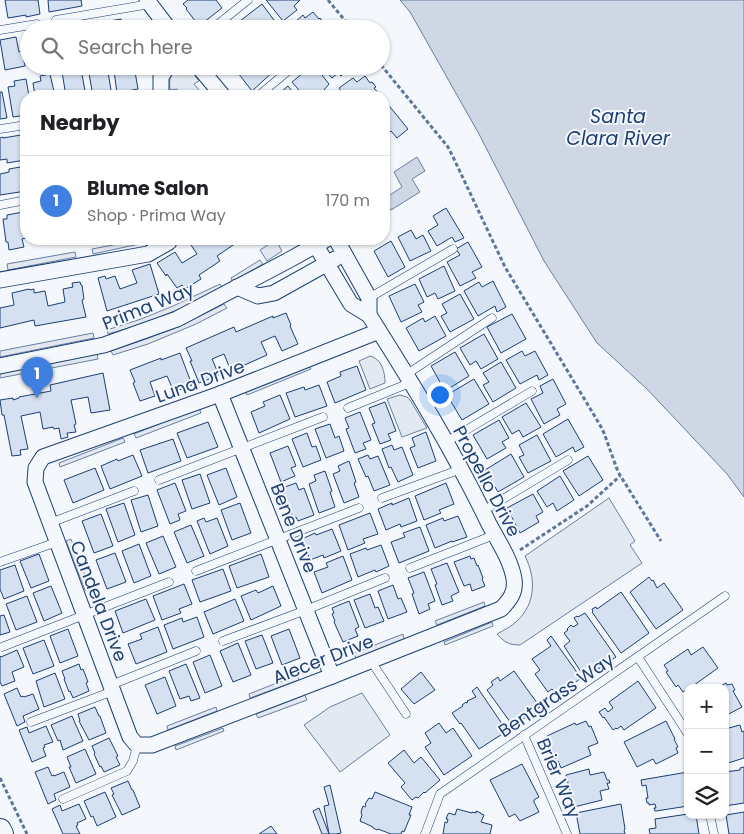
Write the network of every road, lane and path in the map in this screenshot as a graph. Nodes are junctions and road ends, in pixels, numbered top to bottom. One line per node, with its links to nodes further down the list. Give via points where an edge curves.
1 (248, 0): 6 (lane)
2 (328, 0): 7 (path)
3 (149, 2): 4 (lane); 5 (street)
4 (56, 20)
5 (162, 20)
6 (223, 20)
7 (345, 20)
8 (20, 27): 9 (lane)
9 (0, 30)
10 (162, 75): 14 (street)
11 (206, 75): 15 (street)
12 (283, 75): 16 (lane)
13 (389, 75): 45 (path, via 448,148 505,267 600,425)
14 (161, 90)
15 (218, 90)
16 (265, 90)
17 (20, 126): 18 (lane)
18 (0, 129)
19 (20, 201): 20 (lane)
20 (0, 205)
21 (164, 245): 28 (street, via 148,254)
22 (311, 245): 29 (street, Prima Way)
23 (319, 245): 27 (street, Propello Drive)
24 (339, 245): 26 (street)
25 (453, 249): 30 (lane)
26 (344, 253): 27 (street); 30 (street)
27 (326, 264): 29 (street, via 274,293 258,296); 31 (street, Propello Drive, via 351,304)
28 (0, 280)
29 (237, 287): 34 (street, Prima Way, via 177,319 104,345)
30 (369, 298): 31 (street)
31 (369, 315): 33 (street, Propello Drive)
32 (492, 318): 35 (lane)
33 (379, 330): 35 (street, Propello Drive); 37 (street, Luna Drive)
34 (0, 366)
35 (409, 378): 38 (lane); 40 (street, Propello Drive)
36 (532, 391): 40 (lane)
37 (220, 394): 41 (street, Bene Drive); 43 (street, Luna Drive, via 43,457)
38 (348, 408)
39 (323, 417): 41 (lane)
40 (446, 442): 44 (street, Propello Drive)
41 (241, 448): 46 (lane); 53 (street, Bene Drive)
42 (568, 460): 50 (lane)
43 (36, 468): 51 (street, Candela Drive, via 34,482)
44 (461, 469): 48 (lane); 50 (street, Propello Drive)
45 (620, 476): 54 (path); 56 (path, via 586,506)
46 (160, 480)
47 (134, 491): 51 (lane)
48 (382, 498)
49 (359, 508): 53 (lane)
50 (483, 511): 52 (street, Propello Drive)
51 (50, 523): 55 (street, Candela Drive)
52 (494, 535): 56 (street, Propello Drive); 58 (lane)
53 (278, 539): 59 (lane); 64 (street, Bene Drive)
54 (662, 541)
55 (57, 542): 57 (lane); 65 (street, Candela Drive)
56 (507, 558): 62 (street, Propello Drive, via 514,579)
57 (0, 562)
58 (410, 568)
59 (196, 571)
60 (385, 578): 64 (lane)
61 (169, 582): 65 (lane)
62 (514, 592): 70 (street, Alecer Drive, via 501,609)
63 (725, 596): 69 (lane, Bentgrass Way)
64 (306, 610): 66 (lane); 71 (street, Bene Drive)
65 (84, 614): 67 (lane); 72 (street, Candela Drive)
66 (223, 641)
67 (2, 647)
68 (196, 651): 72 (lane)
69 (638, 657): 75 (lane); 76 (lane, Bentgrass Way)
70 (371, 661): 71 (street, Alecer Drive); 73 (lane)
71 (332, 676): 77 (street, Alecer Drive, via 152,745)
72 (112, 688): 74 (lane); 77 (street, Candela Drive, via 130,737)
73 (406, 714)
74 (31, 722)
75 (685, 729)
76 (524, 734): 84 (lane, Bentgrass Way, via 440,794); 85 (lane, Brier Way)
77 (137, 745): 79 (lane, via 127,771)
78 (0, 778): 83 (path)
79 (63, 799)
80 (711, 819): 86 (lane)
81 (0, 830): 82 (main road)
82 (2, 834)
83 (27, 834)
84 (425, 834)
85 (567, 834)
86 (714, 834)

